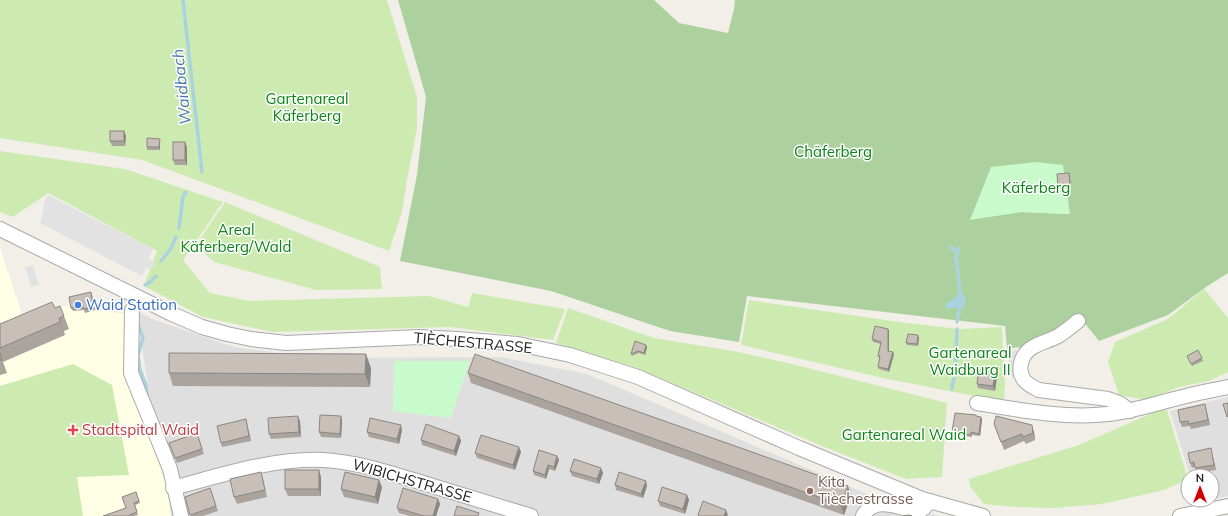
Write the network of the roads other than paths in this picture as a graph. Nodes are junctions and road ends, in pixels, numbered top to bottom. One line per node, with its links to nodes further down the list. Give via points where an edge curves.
1 (0, 229): 8 (street, TIÈCHESTRASSE, via 172,314 227,334 286,343 419,337 457,339 518,344 570,355 638,377 792,445)
2 (132, 310): 7 (street, via 131,373 170,469)
3 (1078, 321): 6 (street, via 1059,336 1030,349 1022,359 1022,376 1027,383 1039,390 1108,399)
4 (1228, 387): 6 (street)
5 (977, 403): 6 (street, via 1028,412 1084,416)
6 (1130, 411)
7 (174, 488): 10 (street); 11 (street, WIBICHSTRASSE, via 255,466 322,460 354,463 386,471)
8 (930, 501): 12 (street, via 918,511 876,504); 13 (street, TIÈCHESTRASSE)
9 (1228, 506): 14 (street)
10 (180, 516)
11 (531, 516)
12 (863, 516)
13 (983, 516)
14 (1180, 516)

